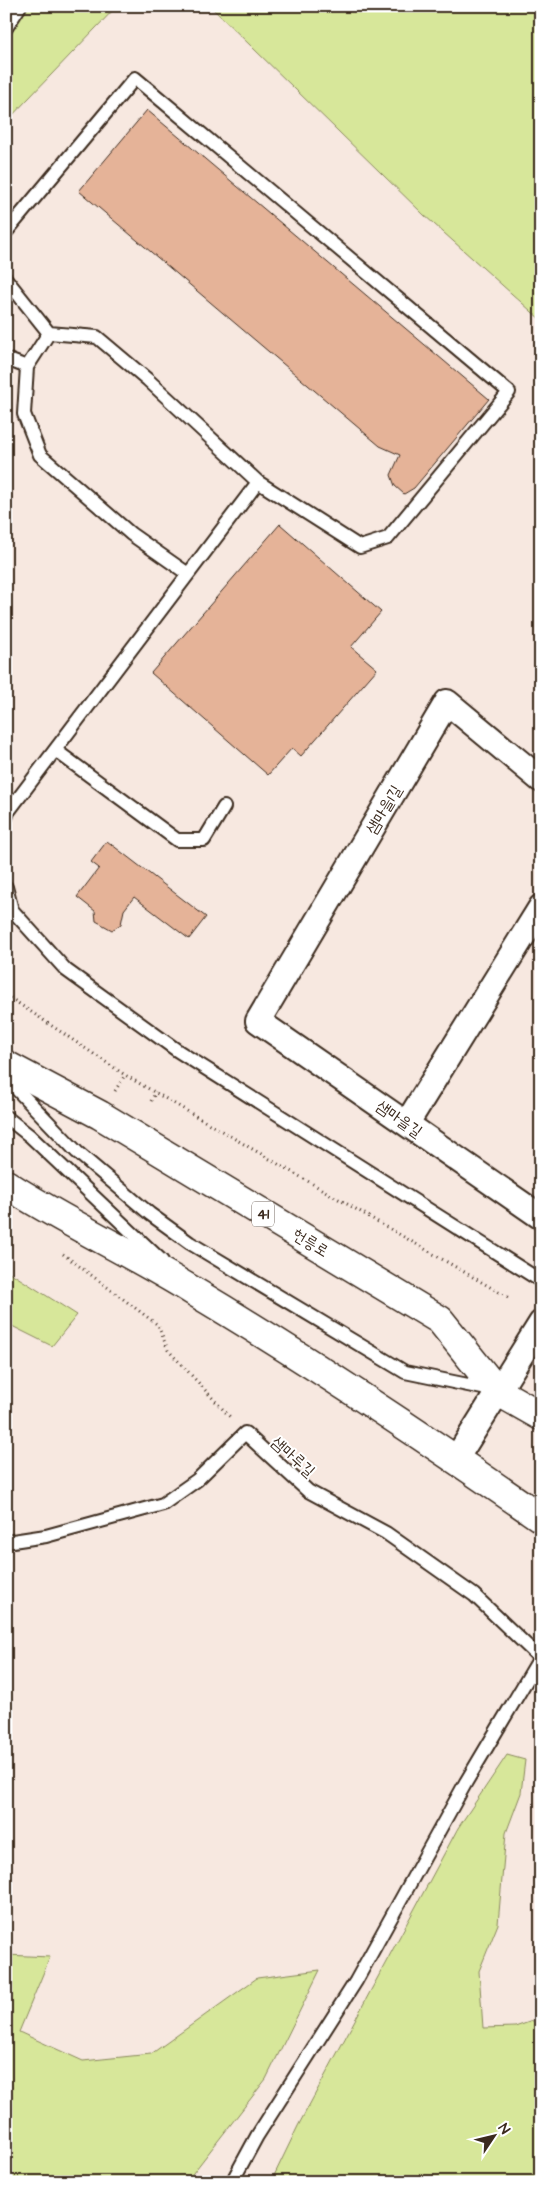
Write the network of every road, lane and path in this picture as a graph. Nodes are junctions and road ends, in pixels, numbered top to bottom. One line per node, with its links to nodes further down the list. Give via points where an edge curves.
1 (20, 6): 2 (lane)
2 (6, 28)
3 (6, 232): 8 (lane, via 135,78 509,392 388,538 360,547)
4 (6, 279): 5 (lane)
5 (49, 333): 7 (lane); 8 (lane, via 97,338 148,380)
6 (6, 359): 7 (lane)
7 (27, 367): 9 (lane, via 24,414 40,455 131,534)
8 (258, 482): 9 (lane)
9 (188, 574): 10 (lane)
10 (55, 750): 12 (lane, via 177,840 204,840); 13 (lane)
11 (541, 780): 17 (street, 샘마을1길, via 447,702)
12 (224, 807)
13 (6, 818)
14 (6, 887): 27 (lane, via 12,910 66,970 178,1051)
15 (541, 907): 23 (street)
16 (6, 995): 20 (path, via 125,1075)
17 (258, 1021): 23 (street, 샘마을길)
18 (6, 1065): 31 (main road, 헌릉로 / 41, via 100,1115 440,1320)
19 (6, 1078): 31 (lane, via 77,1152 150,1214 190,1243 405,1372)
20 (156, 1092): 21 (path); 29 (path)
21 (151, 1102)
22 (6, 1116): 28 (lane)
23 (407, 1124): 25 (street, 샘마을길)
24 (6, 1184): 28 (main road, via 43,1208)
25 (541, 1216)
26 (62, 1254): 33 (path, via 158,1325 168,1350)
27 (541, 1281)
28 (192, 1290): 34 (main road)
29 (509, 1298)
30 (541, 1323): 31 (street)
31 (497, 1391): 32 (main road, 헌릉로 / 41); 34 (street)
32 (541, 1416)
33 (245, 1433): 36 (lane, via 197,1480 163,1504 46,1536); 37 (lane, 샘마루길, via 308,1491 386,1533 474,1595)
34 (456, 1459): 35 (main road)
35 (541, 1518)
36 (6, 1542)
37 (541, 1658): 38 (lane, via 466,1782 356,1981 257,2136)
38 (232, 2182)

